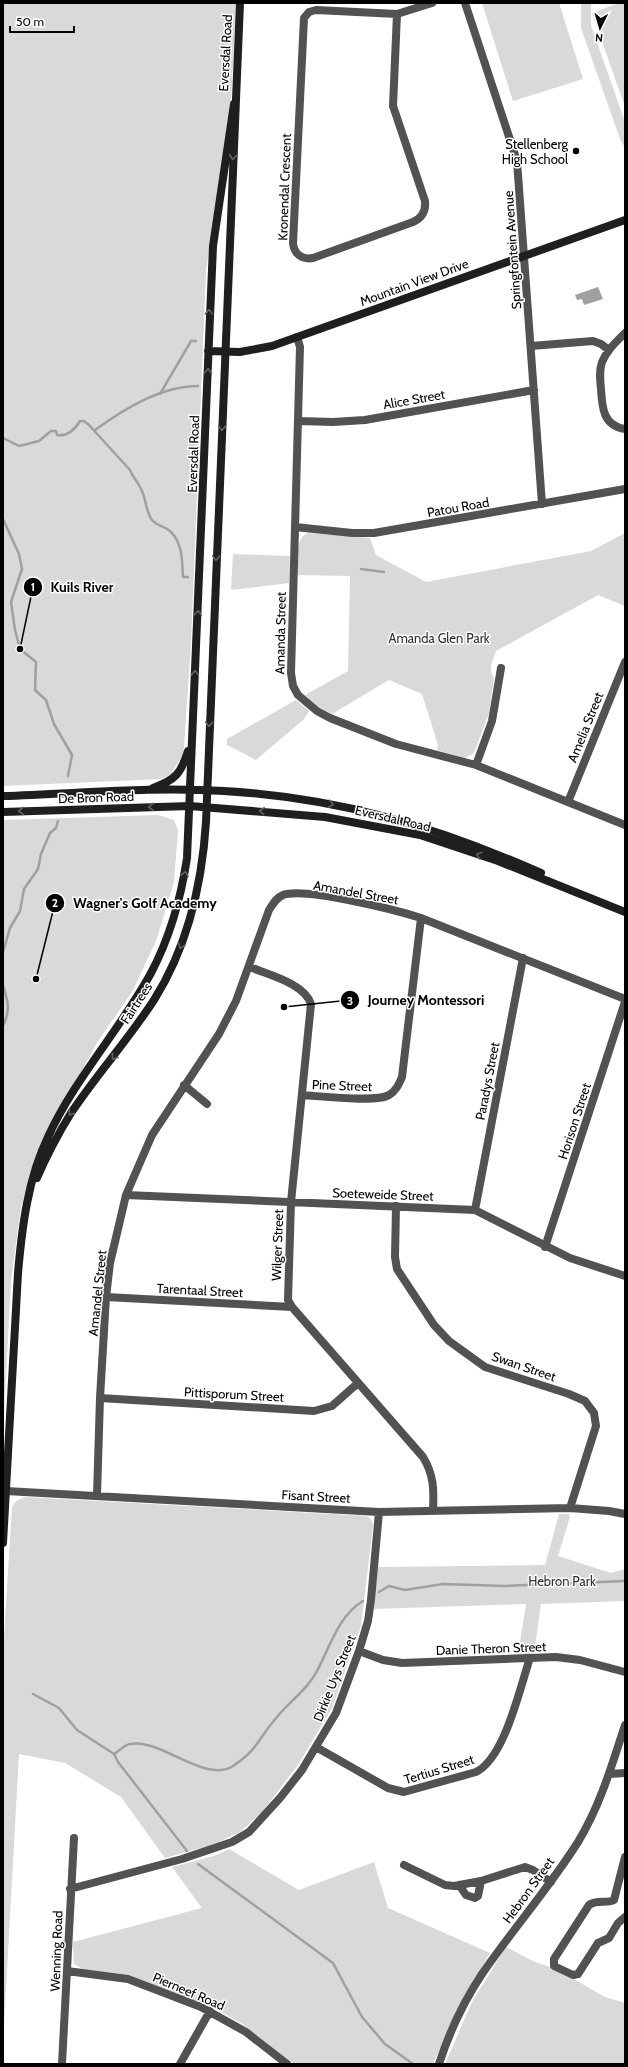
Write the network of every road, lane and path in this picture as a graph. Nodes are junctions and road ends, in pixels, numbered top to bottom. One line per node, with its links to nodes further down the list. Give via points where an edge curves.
1 (240, 3): 5 (main road, Eversdal Road)
2 (432, 3): 4 (street, Kronendal Crescent)
3 (465, 3): 7 (street, Springfontein Avenue, via 516,154)
4 (397, 14): 4 (street, Kronendal Crescent, via 393,106 425,201 424,211 420,218 413,222 312,258 302,257 296,253 293,243 304,18 309,12 316,10)
5 (234, 104): 12 (main road, Eversdal Road, one-way to 5, via 215,222); 13 (main road, Eversdal Road, one-way to 13, via 236,122)
6 (625, 220): 7 (main road, Mountain View Drive)
7 (525, 256): 9 (main road, Mountain View Drive); 10 (street, Springfontein Avenue)
8 (625, 333): 11 (street)
9 (297, 336): 13 (main road, Mountain View Drive, via 272,346); 15 (street, Amanda Street, via 300,347)
10 (530, 346): 11 (street, via 593,341); 14 (street, Springfontein Avenue)
11 (609, 350): 16 (street, via 602,362 600,374 602,410 609,422)
12 (208, 351): 13 (main road, Mountain View Drive); 22 (main road, Eversdal Road, one-way to 12)
13 (225, 352): 25 (main road, Eversdal Road, one-way to 25)
14 (534, 390): 15 (street, Alice Street, via 365,420); 18 (street, Springfontein Avenue)
15 (298, 421): 19 (street, Amanda Street)
16 (625, 429)
17 (625, 489): 18 (street, Patou Road)
18 (542, 504): 19 (street, Patou Road, via 374,533)
19 (295, 527): 23 (street, Amanda Street, via 291,673 293,686 298,695 317,711 360,731 396,744)
20 (625, 662): 28 (street, Amelia Street)
21 (501, 668): 23 (street, via 492,721)
22 (192, 740): 24 (main road, Eversdal Road); 26 (main road, via 184,764 176,776 161,785)
23 (476, 765): 28 (street, Amanda Street)
24 (190, 790): 25 (main road, Eversdal Road); 26 (main road, De Bron Road); 29 (main road, Fairtrees)
25 (207, 790): 30 (main road, Fairtrees); 33 (main road, Eversdal Road, one-way to 33, via 292,797 390,816 468,842)
26 (142, 791): 27 (main road, De Bron Road)
27 (3, 796)
28 (568, 802): 32 (street, Amanda Street)
29 (190, 806): 30 (main road, Eversdal Road); 31 (main road, De Bron Road, one-way to 31); 42 (main road, Fairtrees, one-way to 29, via 36,1167 59,1115 88,1066 142,989 166,938 183,886)
30 (206, 806): 33 (main road, Eversdal Road, one-way to 30, via 420,835 325,817); 42 (main road, Fairtrees, one-way to 42, via 203,858 197,893 179,950 154,1000 61,1129)
31 (3, 812)
32 (625, 825)
33 (581, 893): 34 (main road, Eversdal Road)
34 (625, 912)
35 (421, 918): 36 (street, Amandel Street); 37 (street, Amandel Street, via 357,902 319,896 284,895 275,900 269,910); 40 (street, Pine Street, via 402,1077 397,1088 389,1095 373,1099)
36 (523, 958): 38 (street, Amandel Street); 46 (street, Paradys Street)
37 (250, 967): 39 (street, Amandel Street, via 219,1034); 40 (street, Wilger Street, via 296,986 303,990 309,999 311,1009)
38 (625, 1001): 47 (street, Horison Street)
39 (184, 1085): 41 (street); 43 (street, Amandel Street, via 152,1135)
40 (302, 1095): 44 (street, Wilger Street)
41 (207, 1104)
42 (31, 1191): 53 (main road, Fairtrees, via 18,1273)
43 (126, 1195): 44 (street, Soeteweide Street); 49 (street, Amandel Street, via 110,1263)
44 (291, 1202): 45 (street, Soeteweide Street); 50 (street, Wilger Street, via 288,1300)
45 (396, 1206): 46 (street, Soeteweide Street); 55 (street, Swan Street, via 397,1269 434,1325 449,1340 485,1366 569,1394 585,1401 592,1408 596,1426)
46 (475, 1210): 47 (street, Soeteweide Street)
47 (545, 1247): 48 (street, Soeteweide Street)
48 (625, 1276)
49 (106, 1297): 50 (street, Tarentaal Street); 52 (street, Amandel Street)
50 (292, 1307): 51 (street, Wilger Street)
51 (358, 1383): 52 (street, Pittisporum Street, via 332,1406 314,1411); 56 (street, Wilger Street, via 429,1467 434,1483)
52 (100, 1398): 54 (street, Amandel Street)
53 (6, 1491): 54 (street, Fisant Street); 59 (main road, Fairtrees)
54 (96, 1496): 57 (street, Fisant Street)
55 (570, 1508): 56 (street, Fisant Street); 58 (street, Fisant Street)
56 (433, 1510): 57 (street, Fisant Street)
57 (379, 1512): 60 (street, Dirkie Uys Street, via 372,1600)
58 (625, 1514)
59 (3, 1542)
60 (359, 1650): 61 (street, Danie Theron Street, via 383,1660 402,1663); 64 (street, Dirkie Uys Street, via 336,1713)
61 (530, 1658): 62 (street, Danie Theron Street, via 570,1658); 64 (street, Tertius Street, via 499,1747 485,1766 476,1772 401,1792 388,1788)
62 (625, 1672)
63 (625, 1725): 66 (street, Hebron Street)
64 (316, 1747): 73 (street, Dirkie Uys Street, via 302,1770 262,1820 232,1842 182,1859)
65 (625, 1773): 66 (street)
66 (609, 1774): 71 (street, Hebron Street, via 588,1823)
67 (74, 1838): 73 (street, Wenning Road)
68 (625, 1856): 74 (street, via 614,1900 597,1901 589,1906 554,1959 554,1966 573,1975 578,1974 598,1943 609,1938)
69 (404, 1865): 72 (street, via 444,1885)
70 (481, 1881): 71 (street, via 525,1867); 72 (street); 72 (street, via 478,1896 475,1898 466,1895)
71 (551, 1882): 80 (street, Hebron Street, via 481,1975)
72 (459, 1885)
73 (70, 1889): 75 (street, Wenning Road)
74 (625, 1917)
75 (67, 1971): 76 (street, Pierneef Road, via 128,1979); 77 (street, Wenning Road)
76 (210, 2011): 78 (street); 79 (street, Pierneef Road, via 246,2032)
77 (62, 2064)
78 (180, 2064)
79 (287, 2064)
80 (438, 2064)

